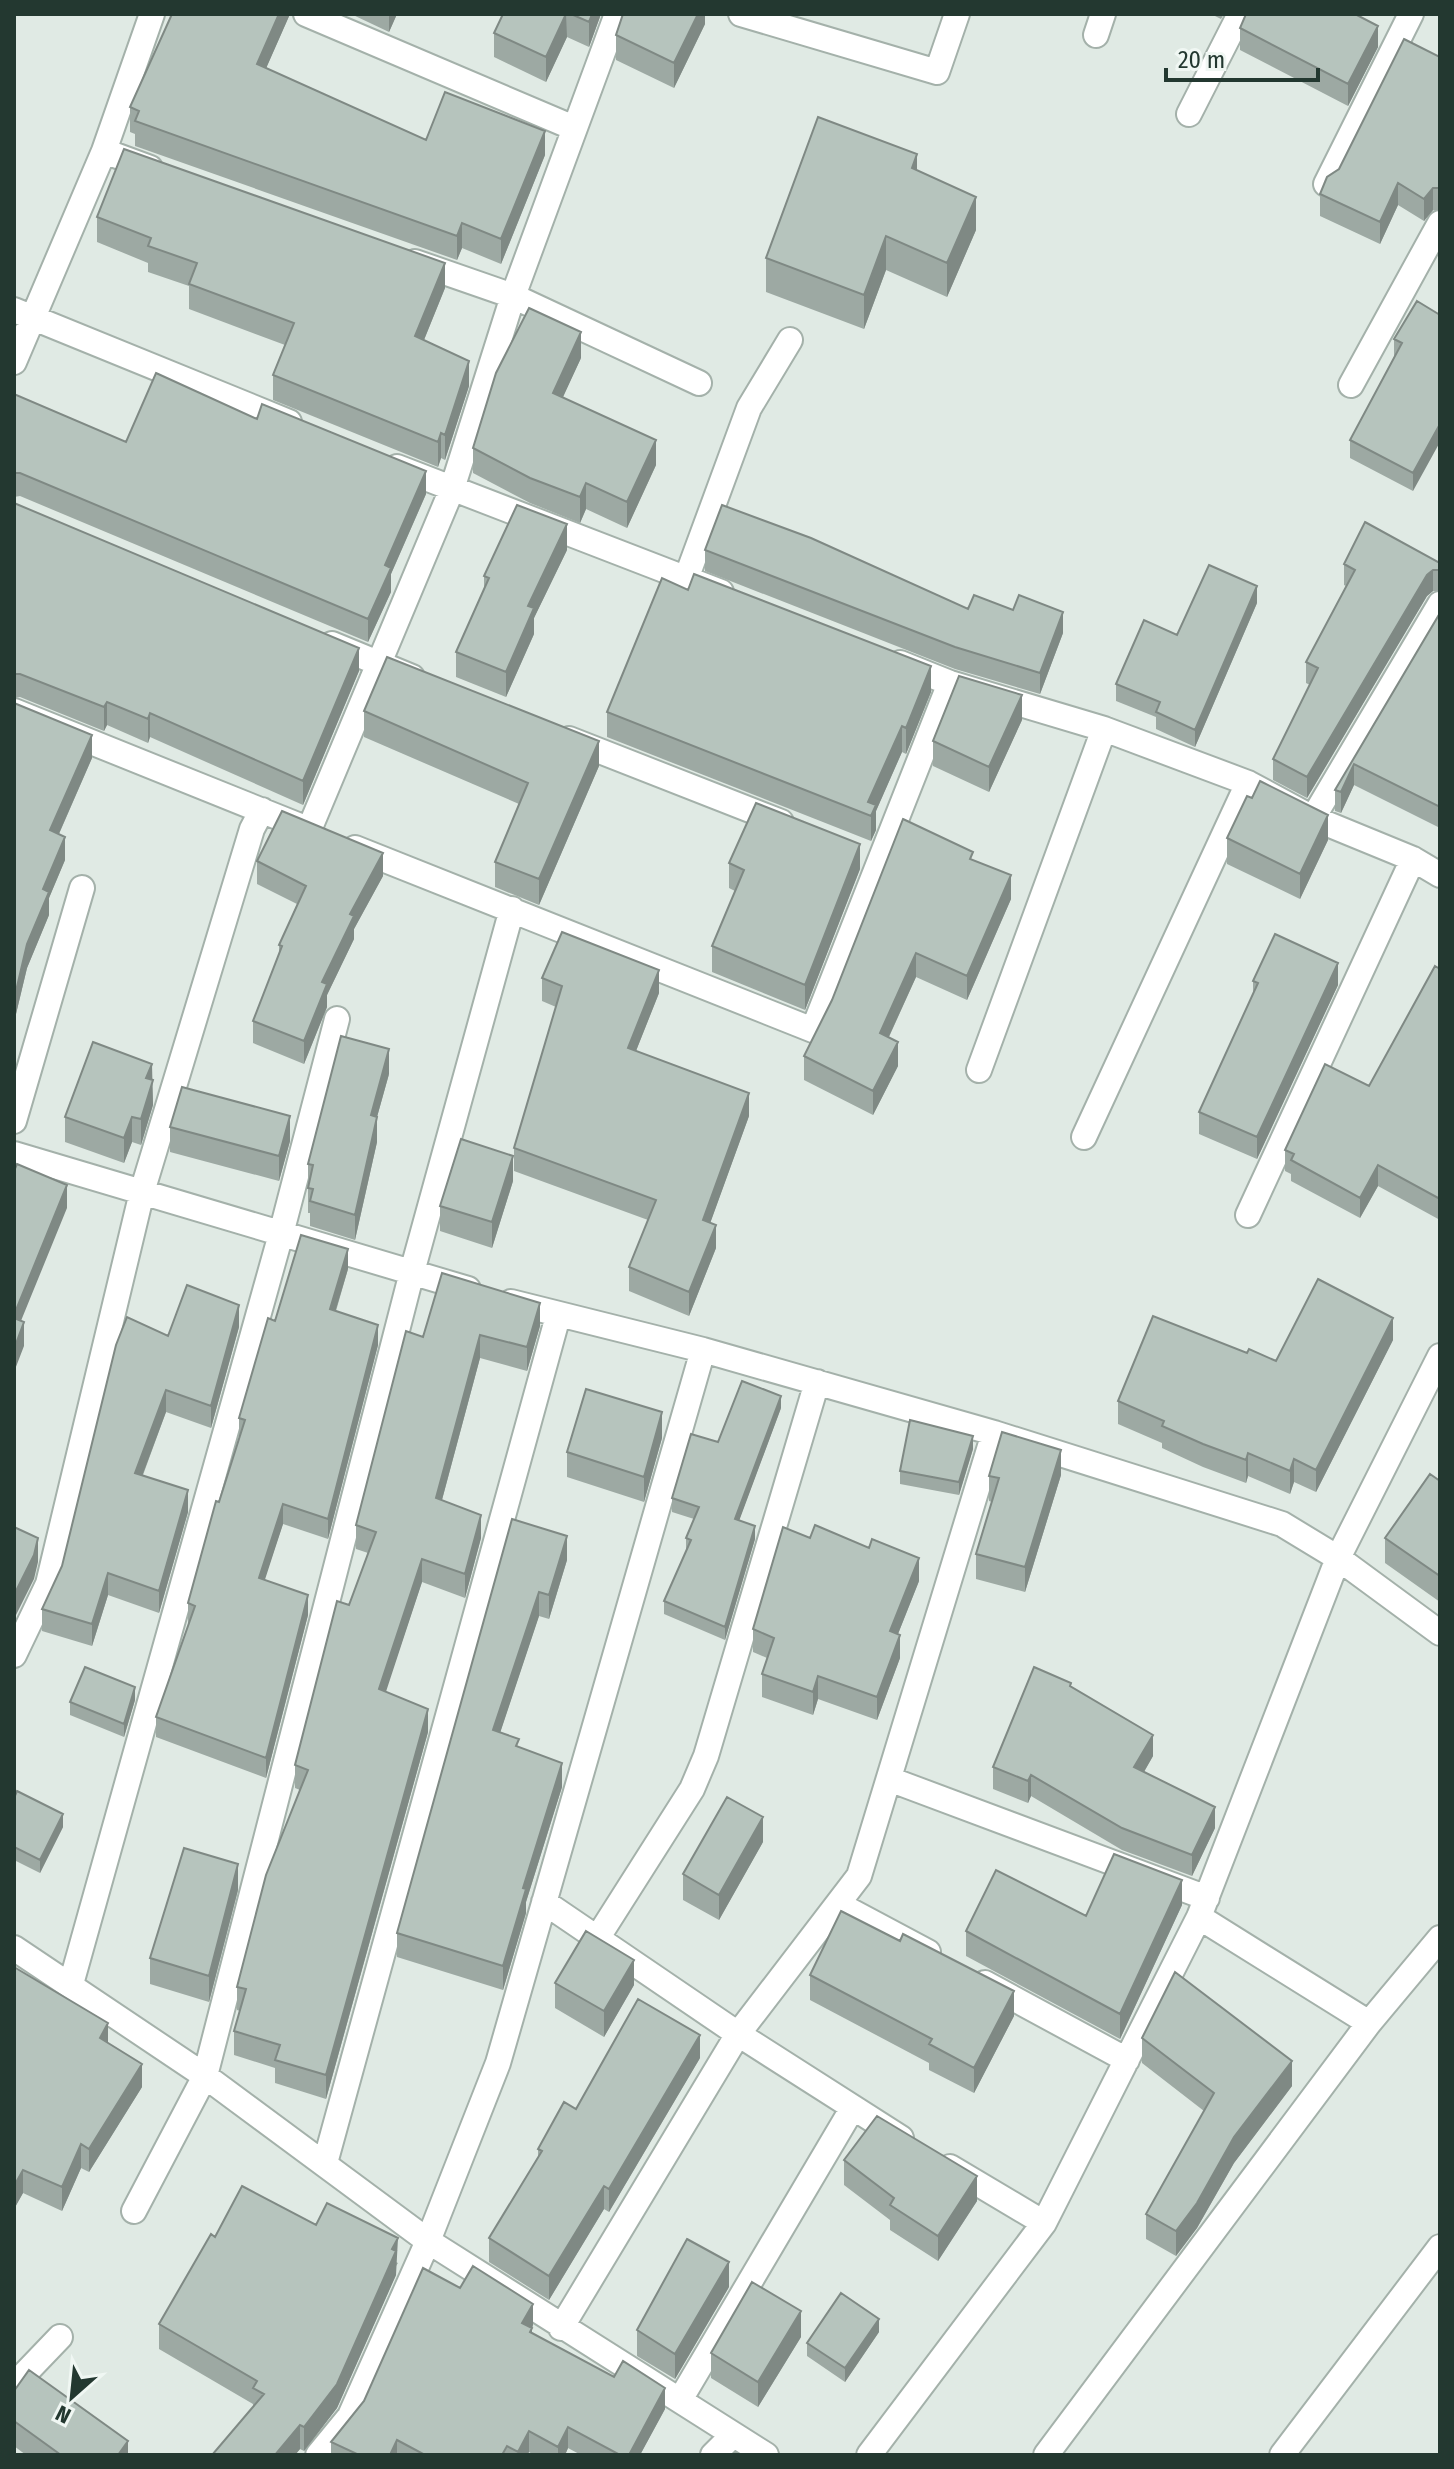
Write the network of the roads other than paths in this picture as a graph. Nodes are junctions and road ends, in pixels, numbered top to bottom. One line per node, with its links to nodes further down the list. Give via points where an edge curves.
1 (152, 14): 10 (street)
2 (306, 14): 9 (street)
3 (617, 14): 9 (street)
4 (741, 14): 5 (street, via 937,72)
5 (957, 14)
6 (1240, 14): 8 (street)
7 (1411, 14): 12 (street)
8 (1189, 114)
9 (574, 128): 15 (street)
10 (104, 151): 11 (street); 16 (street)
11 (177, 177)
12 (1326, 184)
13 (1437, 234): 20 (street)
14 (396, 255): 15 (street)
15 (513, 296): 19 (street); 23 (street)
16 (24, 314): 18 (street); 21 (street)
17 (790, 340): 24 (street, via 749,408)
18 (14, 362)
19 (699, 383)
20 (1351, 385)
21 (308, 430)
22 (380, 460): 23 (street)
23 (452, 489): 24 (street); 29 (street)
24 (686, 579): 25 (street)
25 (745, 602)
26 (1440, 604): 37 (street)
27 (304, 632): 29 (street)
28 (877, 654): 30 (street)
29 (376, 662): 31 (street); 38 (street)
30 (950, 683): 33 (street); 42 (street)
31 (436, 686)
32 (14, 711): 36 (street)
33 (1104, 729): 35 (street); 47 (street)
34 (554, 733): 39 (street)
35 (1248, 783): 37 (street); 49 (street)
36 (262, 810): 38 (street); 51 (street)
37 (1313, 818): 41 (street)
38 (309, 830): 45 (street)
39 (806, 832)
40 (850, 850): 42 (street)
41 (1413, 859): 43 (street); 52 (street)
42 (880, 861): 45 (street, via 813,1030)
43 (1440, 875)
44 (82, 888): 48 (street)
45 (512, 909): 54 (street)
46 (337, 1019): 53 (street)
47 (979, 1070)
48 (14, 1121)
49 (1084, 1137)
50 (14, 1154): 51 (street)
51 (142, 1192): 53 (street); 62 (street, via 48,1584)
52 (1248, 1215)
53 (281, 1234): 54 (street); 70 (street)
54 (412, 1272): 55 (street); 74 (street)
55 (558, 1316): 56 (street); 76 (street)
56 (703, 1350): 58 (street); 64 (street)
57 (1439, 1360): 60 (street)
58 (817, 1382): 59 (street); 67 (street, via 706,1756 692,1789)
59 (994, 1433): 60 (street, via 1282,1524); 63 (street)
60 (1338, 1558): 61 (street); 66 (street)
61 (1440, 1633)
62 (14, 1655)
63 (889, 1779): 65 (street, via 859,1876); 66 (street)
64 (544, 1902): 67 (street); 79 (street, via 498,2063)
65 (838, 1904): 72 (street); 73 (street)
66 (1203, 1908): 71 (street); 73 (street)
67 (598, 1937): 72 (street)
68 (1440, 1938): 71 (street)
69 (14, 1948): 70 (street)
70 (71, 1984): 74 (street)
71 (1369, 2023): 90 (street)
72 (738, 2034): 75 (street); 81 (street)
73 (1127, 2060): 78 (street)
74 (205, 2076): 76 (street); 77 (street)
75 (852, 2109): 78 (street); 84 (street)
76 (325, 2163): 79 (street)
77 (134, 2211)
78 (1044, 2223): 89 (street)
79 (428, 2241): 81 (street); 86 (street, via 350,2416)
80 (1440, 2247): 91 (street)
81 (561, 2328): 84 (street)
82 (60, 2337): 83 (street)
83 (14, 2385)
84 (680, 2400): 85 (street)
85 (733, 2435): 87 (street); 88 (street)
86 (318, 2455)
87 (713, 2455)
88 (766, 2455)
89 (869, 2455)
90 (1046, 2455)
91 (1282, 2455)

